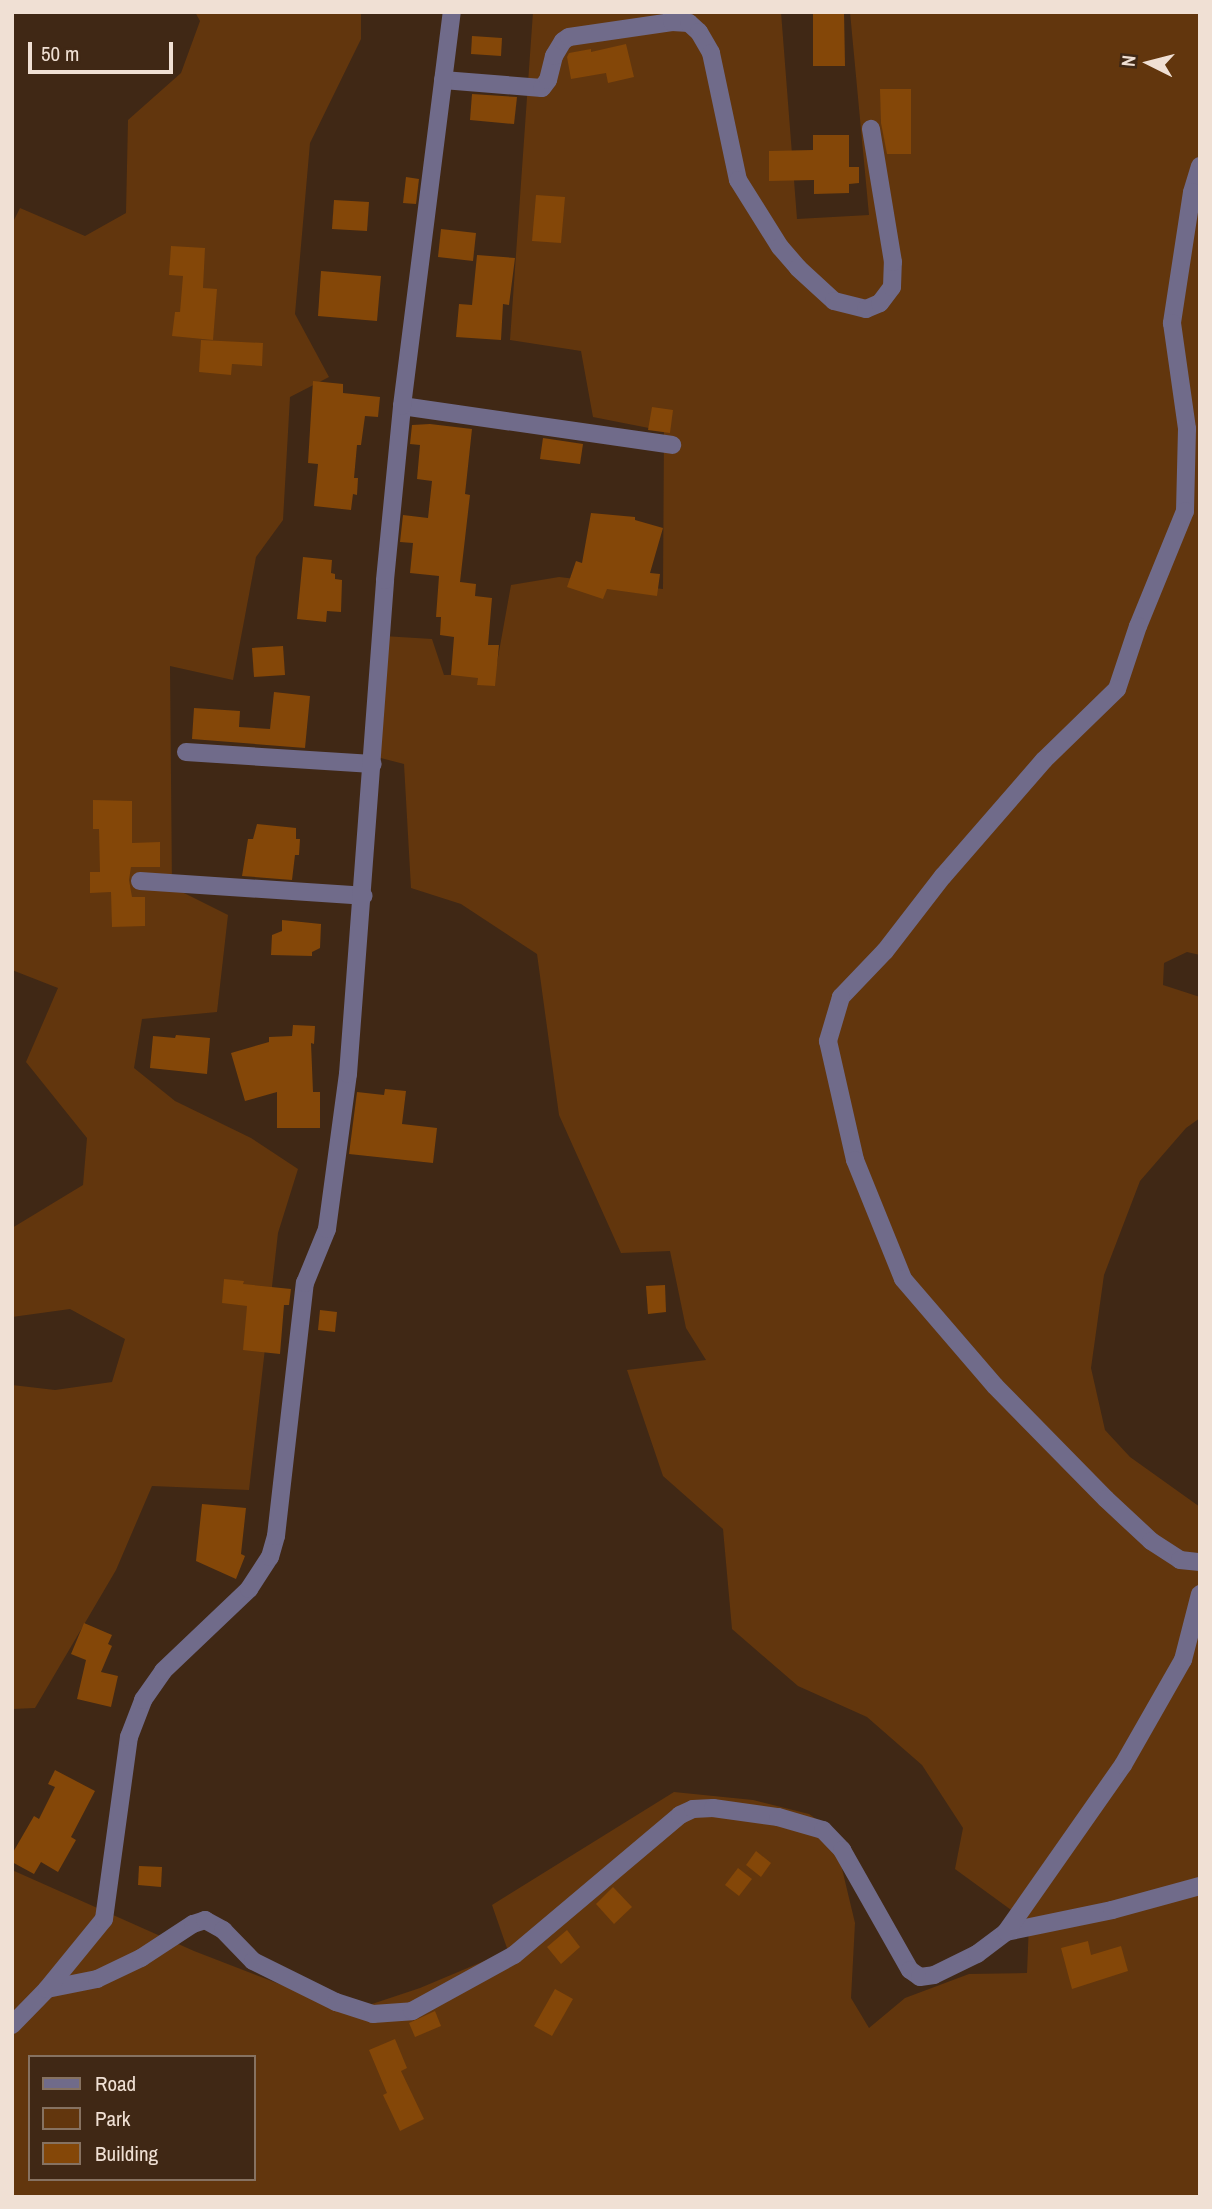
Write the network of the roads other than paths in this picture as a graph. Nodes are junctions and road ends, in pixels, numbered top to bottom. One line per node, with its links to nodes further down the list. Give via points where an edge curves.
1 (452, 12): 2 (street)
2 (443, 80): 3 (street, via 539,88 546,84 554,56 569,37 689,23 711,53 738,180 780,247 799,268 834,301 866,309 880,303 892,286 893,262); 5 (street)
3 (871, 129)
4 (1200, 166): 11 (street, via 1172,323 1187,429 1185,511 1117,689 1044,760 841,997 828,1041 855,1160 903,1279 995,1386 1106,1499 1180,1560)
5 (402, 406): 6 (street); 8 (street)
6 (672, 445)
7 (186, 752): 8 (street)
8 (373, 764): 10 (street)
9 (139, 881): 10 (street)
10 (363, 896): 15 (street, via 348,1074 327,1228 305,1283 279,1517 270,1557 249,1589 163,1671 143,1699 129,1737 104,1919)
11 (1200, 1562)
12 (1200, 1594): 14 (street, via 1183,1660 1159,1706)
13 (1200, 1886): 14 (street)
14 (1006, 1931): 15 (street, via 977,1954 934,1975 915,1975 842,1850 823,1830 779,1817 693,1809 680,1815 514,1955 412,2011 373,2014 335,2002 253,1961 223,1930 205,1920 97,1979)
15 (47, 1989): 16 (street)
16 (12, 2025)

